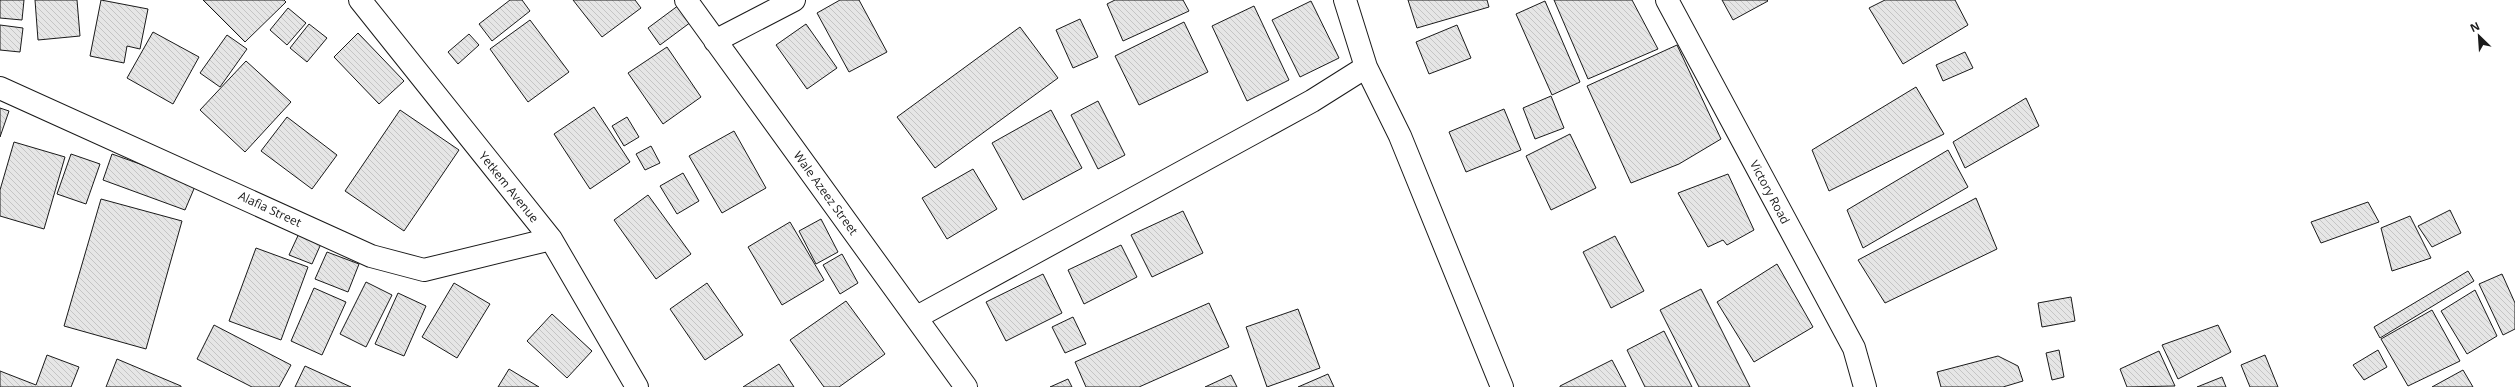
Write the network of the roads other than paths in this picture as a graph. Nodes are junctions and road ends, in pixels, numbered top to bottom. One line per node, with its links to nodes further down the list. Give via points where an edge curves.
1 (360, 0): 9 (street, Yetkem Avenue)
2 (686, 0): 6 (street, Wale Azeez Street)
3 (794, 0): 6 (street)
4 (1345, 0): 7 (street)
5 (1667, 0): 14 (street, Victory Road, via 1854,348)
6 (715, 41): 10 (street, Wale Azeez Street)
7 (1366, 67): 10 (street, via 1312,101); 13 (street, via 1400,136)
8 (0, 88): 9 (street, Alafia Street, via 371,256 424,270)
9 (551, 239): 11 (street, Yetkem Avenue)
10 (917, 318): 12 (street, Wale Azeez Street)
11 (637, 387)
12 (966, 387)
13 (1502, 387)
14 (1865, 387)

